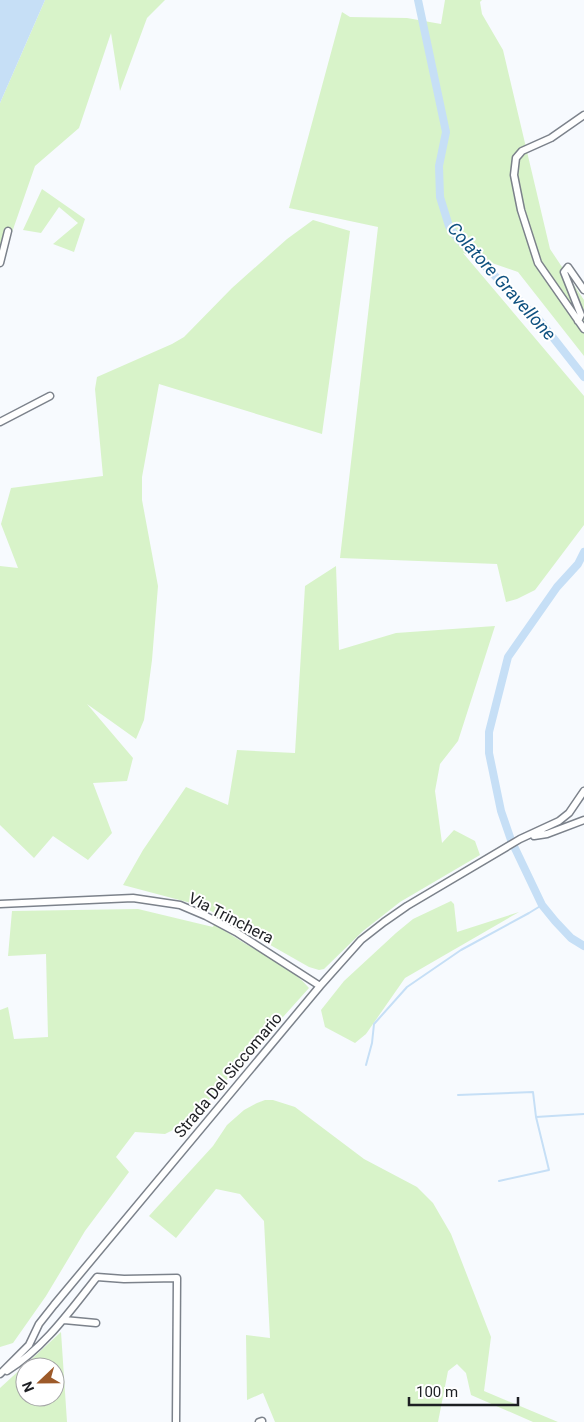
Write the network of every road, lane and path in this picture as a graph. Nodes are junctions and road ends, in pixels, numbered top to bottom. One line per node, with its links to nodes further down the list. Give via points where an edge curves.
1 (584, 115): 5 (street, via 551,138 522,152 516,158 514,175 538,263)
2 (8, 231): 3 (street)
3 (0, 263)
4 (584, 290): 5 (street, via 568,267 564,272 580,315)
5 (578, 321): 6 (street)
6 (584, 329)
7 (50, 396): 8 (street)
8 (0, 422)
9 (584, 791): 11 (street, via 569,813 559,821)
10 (584, 820): 11 (street, via 547,834)
11 (520, 839): 13 (street, Strada Del Siccomario, via 384,922 362,940)
12 (0, 904): 13 (street, Via Trinchera, via 133,898 180,906 236,932)
13 (320, 986): 16 (street, Strada Del Siccomario, via 54,1305 39,1324 29,1345)
14 (64, 1320): 15 (street); 16 (street, via 16,1366); 17 (street, via 97,1277 177,1278)
15 (96, 1323)
16 (0, 1375)
17 (176, 1422)

